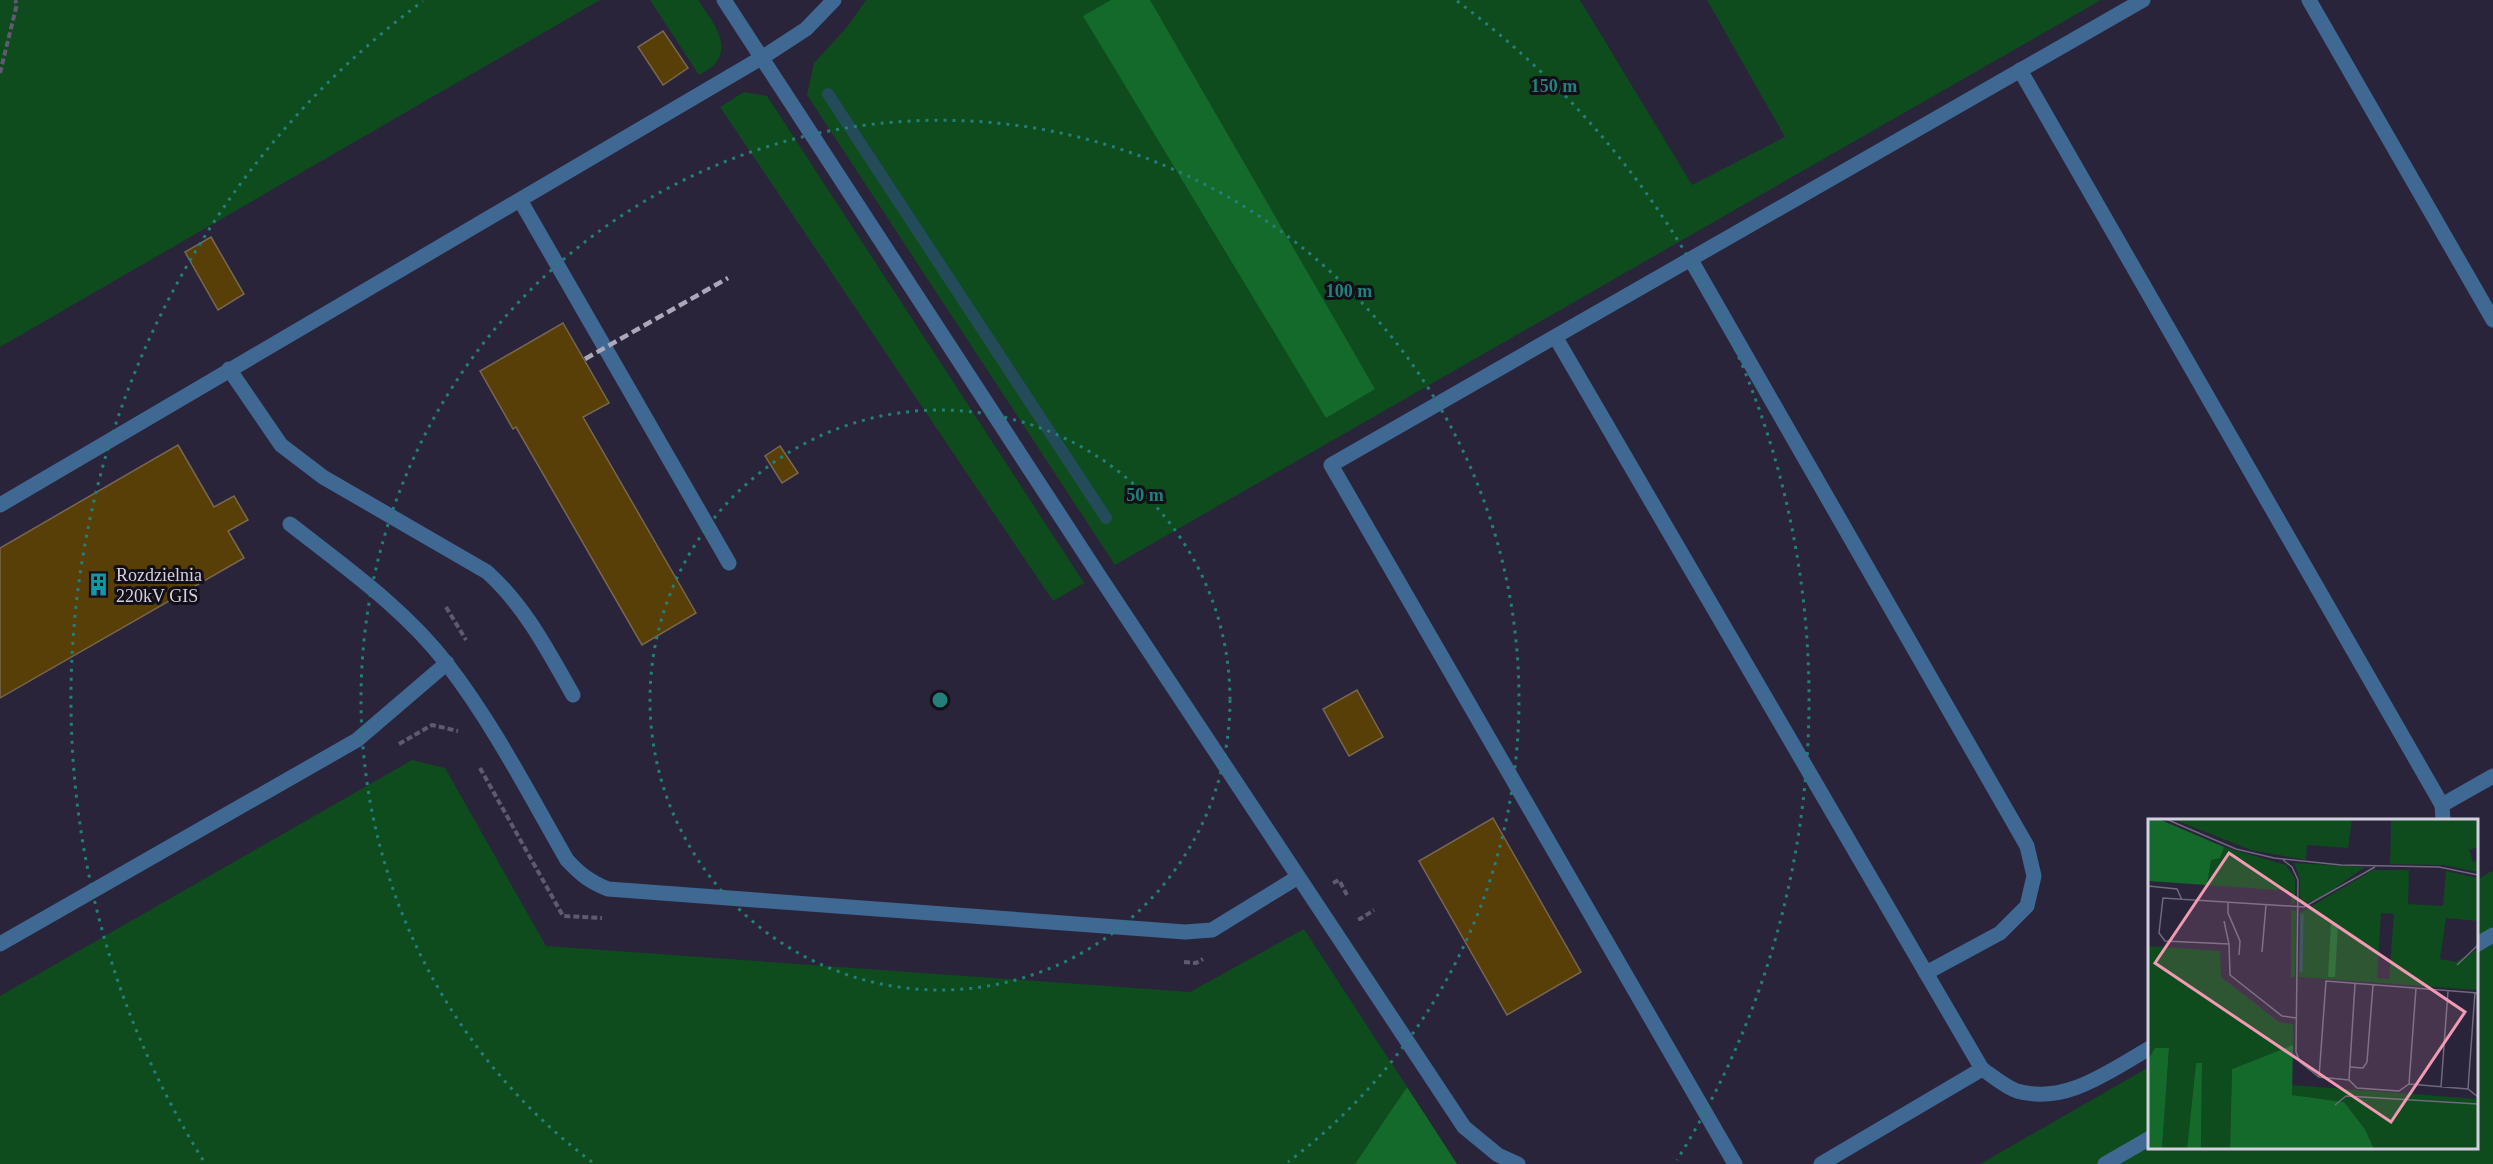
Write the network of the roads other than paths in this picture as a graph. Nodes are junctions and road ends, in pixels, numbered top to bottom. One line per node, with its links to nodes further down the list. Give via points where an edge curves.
1 (724, 0): 5 (street)
2 (834, 0): 5 (street, via 806,28)
3 (2143, 0): 6 (street)
4 (2309, 0): 9 (street)
5 (763, 57): 7 (street); 20 (street)
6 (2020, 70): 8 (street); 18 (street)
7 (520, 200): 11 (street); 14 (street)
8 (1691, 260): 10 (street); 24 (street, via 2027,846 2034,876 2027,906 2000,933)
9 (2493, 320)
10 (1556, 338): 24 (street); 29 (street, via 1331,465)
11 (229, 369): 12 (street); 16 (street, via 281,445 323,477 487,572 506,589 533,626)
12 (0, 505)
13 (290, 524): 15 (street, via 371,588)
14 (729, 563)
15 (447, 663): 20 (street, via 488,723 567,860 591,883 608,889 1185,932 1212,930); 22 (street, via 357,740)
16 (573, 695)
17 (2493, 776): 18 (street)
18 (2442, 805): 19 (street)
19 (2443, 819)
20 (1299, 877): 28 (street, via 1464,1127 1498,1155)
21 (2493, 935): 23 (street)
22 (0, 944)
23 (2478, 944)
24 (1926, 973): 26 (street)
25 (2148, 1049): 26 (street, via 2082,1087 2044,1096 2015,1090)
26 (1982, 1069): 30 (street)
27 (2148, 1139): 31 (street)
28 (1518, 1164)
29 (1735, 1164)
30 (1821, 1164)
31 (2105, 1164)

